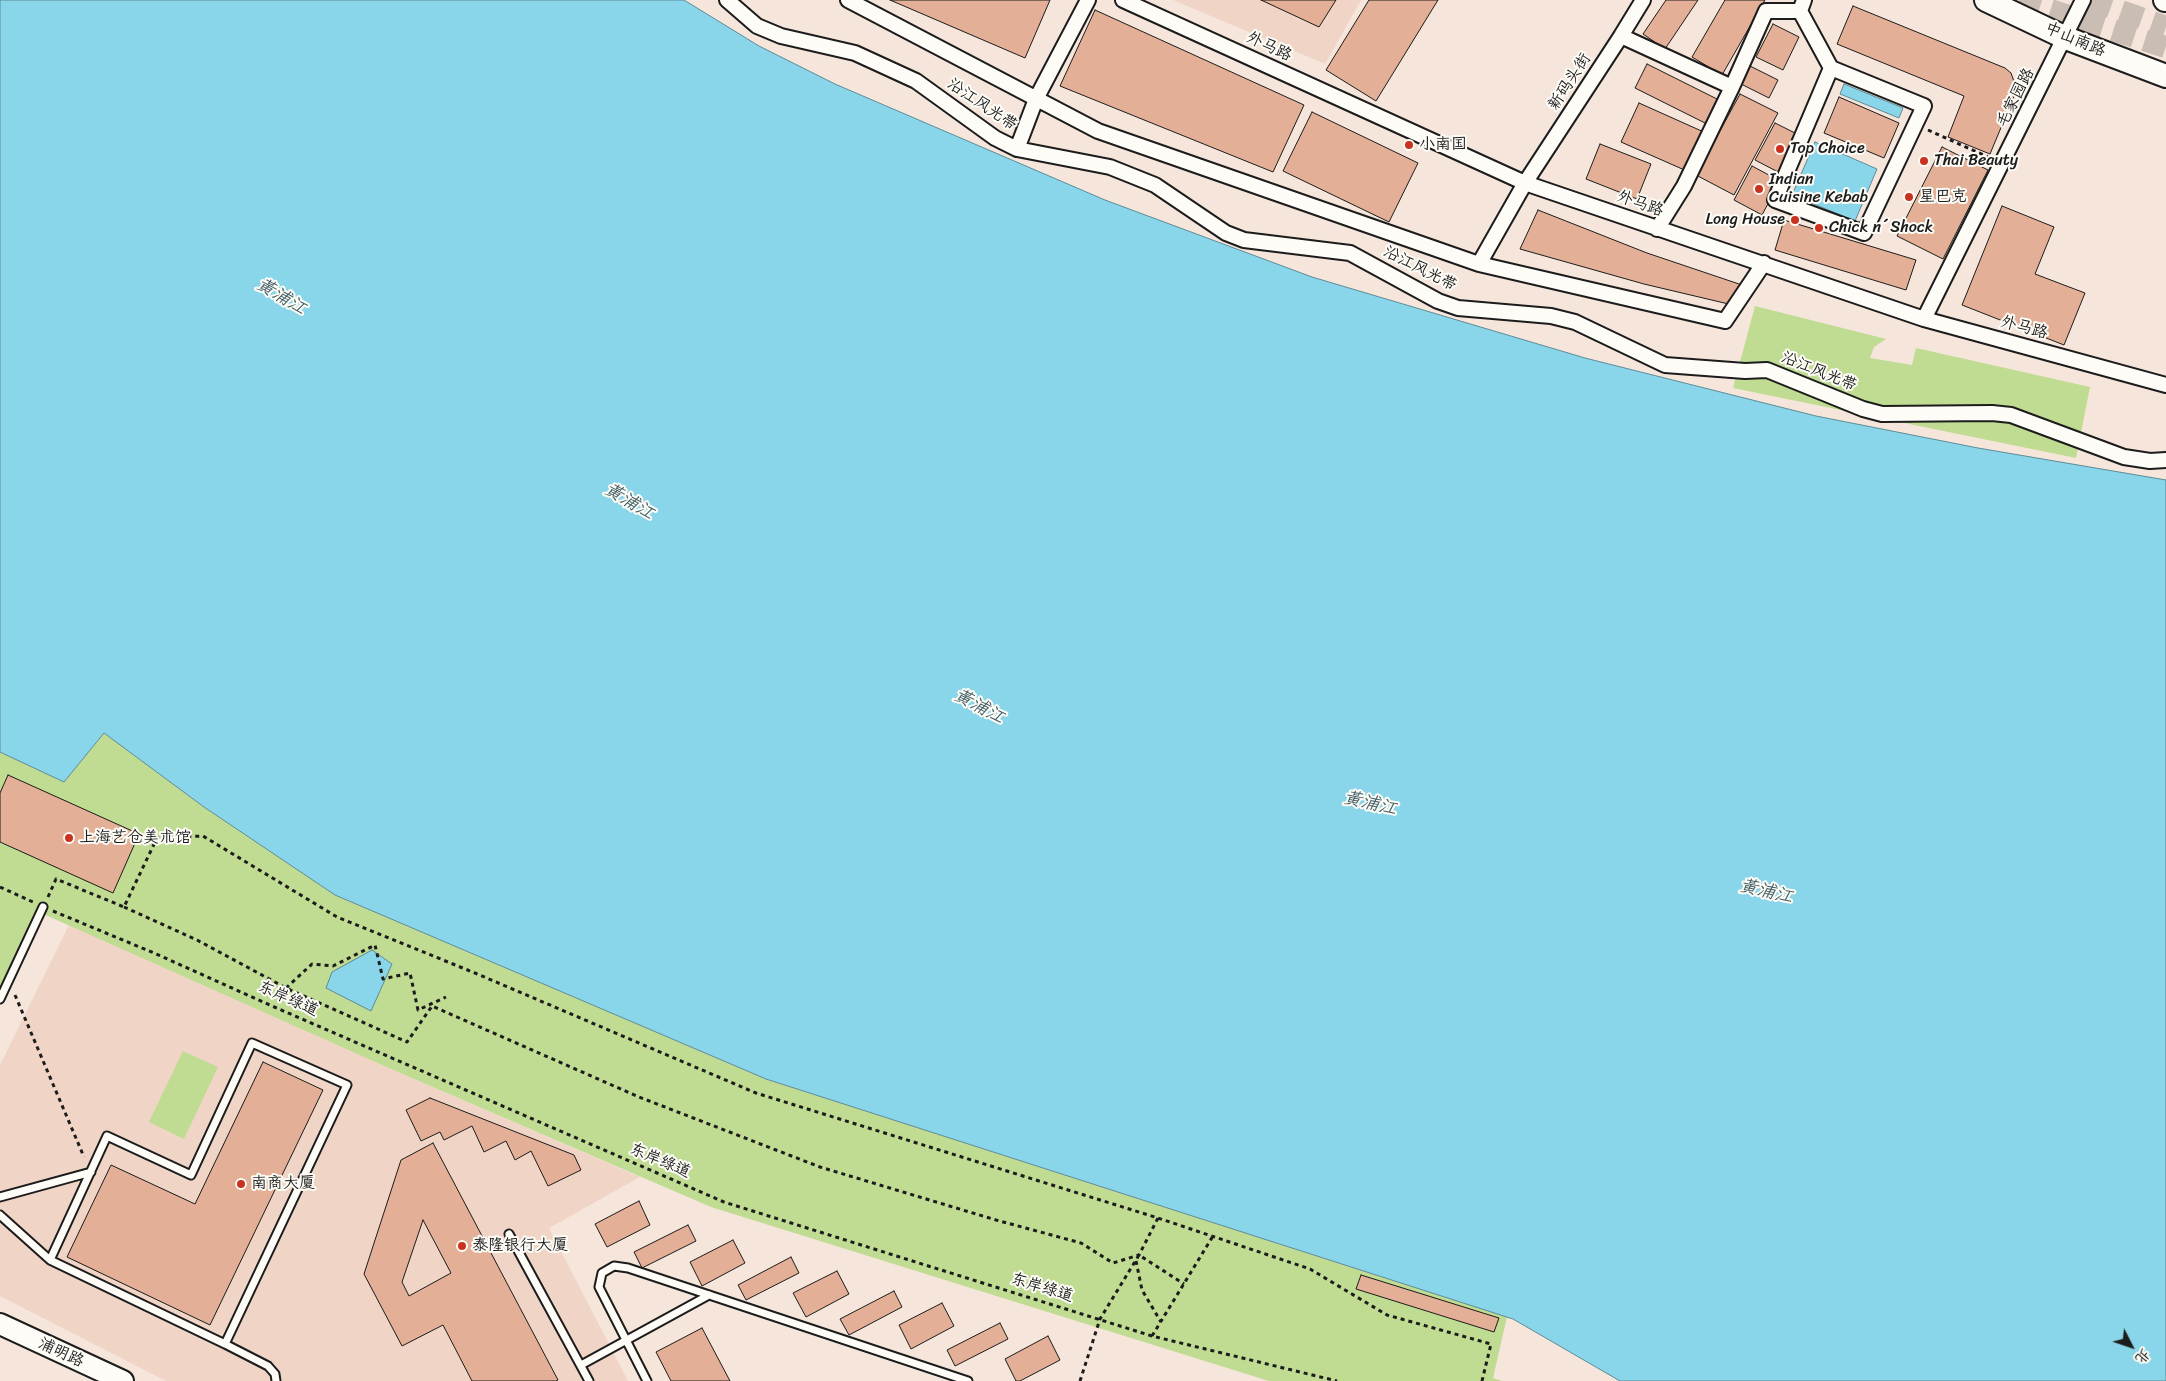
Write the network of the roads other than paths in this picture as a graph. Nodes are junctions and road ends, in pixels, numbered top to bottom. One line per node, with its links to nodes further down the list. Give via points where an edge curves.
1 (727, 0): 15 (street, 沿江风光带, via 757,26 781,36 855,53 916,81 995,138)
2 (848, 0): 14 (street)
3 (1088, 0): 14 (street)
4 (1123, 0): 16 (street, 外马路)
5 (1643, 0): 9 (street, 新码头街)
6 (1986, 0): 10 (main road, 中山南路)
7 (2083, 0): 10 (street, 毛家园路)
8 (1802, 6): 11 (street); 13 (street, via 1766,11)
9 (1621, 36): 13 (street); 16 (street, 新码头街)
10 (2066, 38): 12 (main road, 中山南路); 20 (street, 毛家园路)
11 (1831, 68): 11 (street, via 1924,106 1864,234 1775,200)
12 (2166, 76)
13 (1732, 87): 17 (street, via 1684,186)
14 (1036, 99): 15 (street); 19 (street, via 1098,131)
15 (1017, 149): 22 (street, 沿江风光带, via 1110,168 1155,185 1226,234 1244,240 1350,253 1438,301 1458,308 1551,316 1575,322 1665,365 1767,370 1863,410 1882,414 2012,415 2124,457)
16 (1526, 183): 17 (street, 外马路); 19 (street, 新码头街)
17 (1657, 229): 18 (street, 外马路)
18 (1764, 263): 19 (street, via 1725,321); 20 (street, 外马路)
19 (1479, 264)
20 (1924, 320): 21 (street, 外马路)
21 (2166, 385)
22 (2166, 460)
23 (43, 907): 24 (lane)
24 (0, 999)
25 (91, 1172): 26 (lane); 29 (lane); 33 (lane, via 107,1136 191,1174 252,1043 347,1085)
26 (0, 1197)
27 (0, 1215): 29 (lane)
28 (509, 1234): 34 (lane)
29 (50, 1260): 33 (lane)
30 (709, 1295): 32 (lane); 32 (lane, via 614,1266 602,1273 599,1287); 39 (lane)
31 (0, 1324): 35 (main road, 浦明路)
32 (626, 1340): 34 (lane); 38 (lane)
33 (225, 1344): 36 (lane, via 268,1366)
34 (581, 1365): 37 (lane)
35 (123, 1381)
36 (276, 1381)
37 (589, 1381)
38 (648, 1381)
39 (968, 1381)

